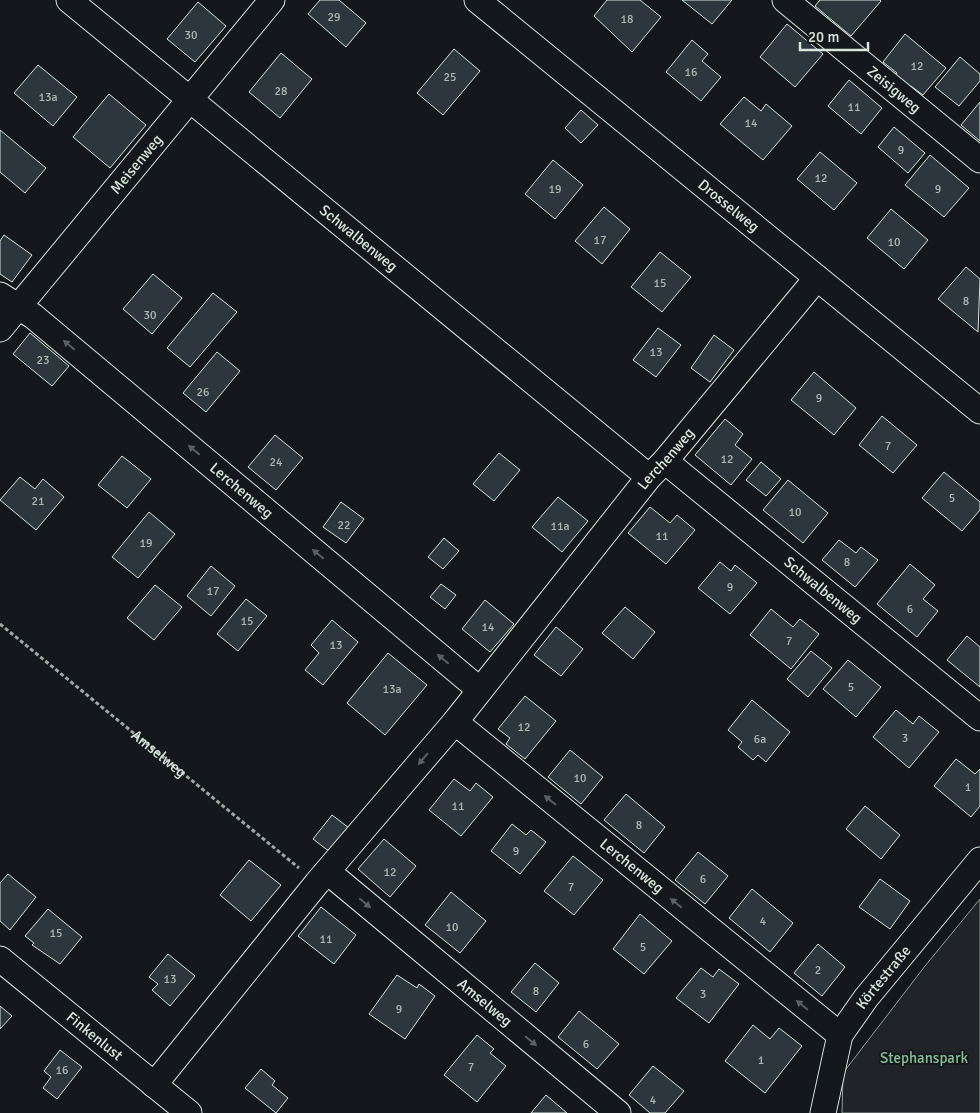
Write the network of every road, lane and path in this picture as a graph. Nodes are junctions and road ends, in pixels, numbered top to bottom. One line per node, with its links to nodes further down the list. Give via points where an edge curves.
1 (69, 0): 5 (street, Schwalbenweg)
2 (272, 0): 5 (street, Meisenweg)
3 (478, 0): 7 (street, Drosselweg)
4 (785, 0): 6 (street, Zeisigweg)
5 (190, 98): 8 (street, Meisenweg); 11 (street, Schwalbenweg)
6 (980, 160)
7 (817, 278): 10 (street, Drosselweg); 11 (street, Lerchenweg)
8 (9, 300): 9 (street, Meisenweg); 13 (street, Lerchenweg, one-way to 8, via 34,316)
9 (0, 329)
10 (980, 411)
11 (657, 469): 13 (street, Lerchenweg); 14 (street, Schwalbenweg)
12 (0, 624): 17 (path, Amselweg)
13 (480, 690): 15 (street, Lerchenweg)
14 (980, 718)
15 (455, 722): 17 (street, one-way to 17); 19 (street, Lerchenweg, one-way to 15)
16 (980, 860): 19 (street, Körtestraße, via 866,998)
17 (322, 877): 20 (street); 22 (street, Amselweg, one-way to 22)
18 (0, 959): 20 (street, Finkenlust)
19 (840, 1035): 23 (street, Körtestraße)
20 (154, 1085): 21 (street, Finkenlust)
21 (189, 1113)
22 (618, 1113)
23 (823, 1113)

